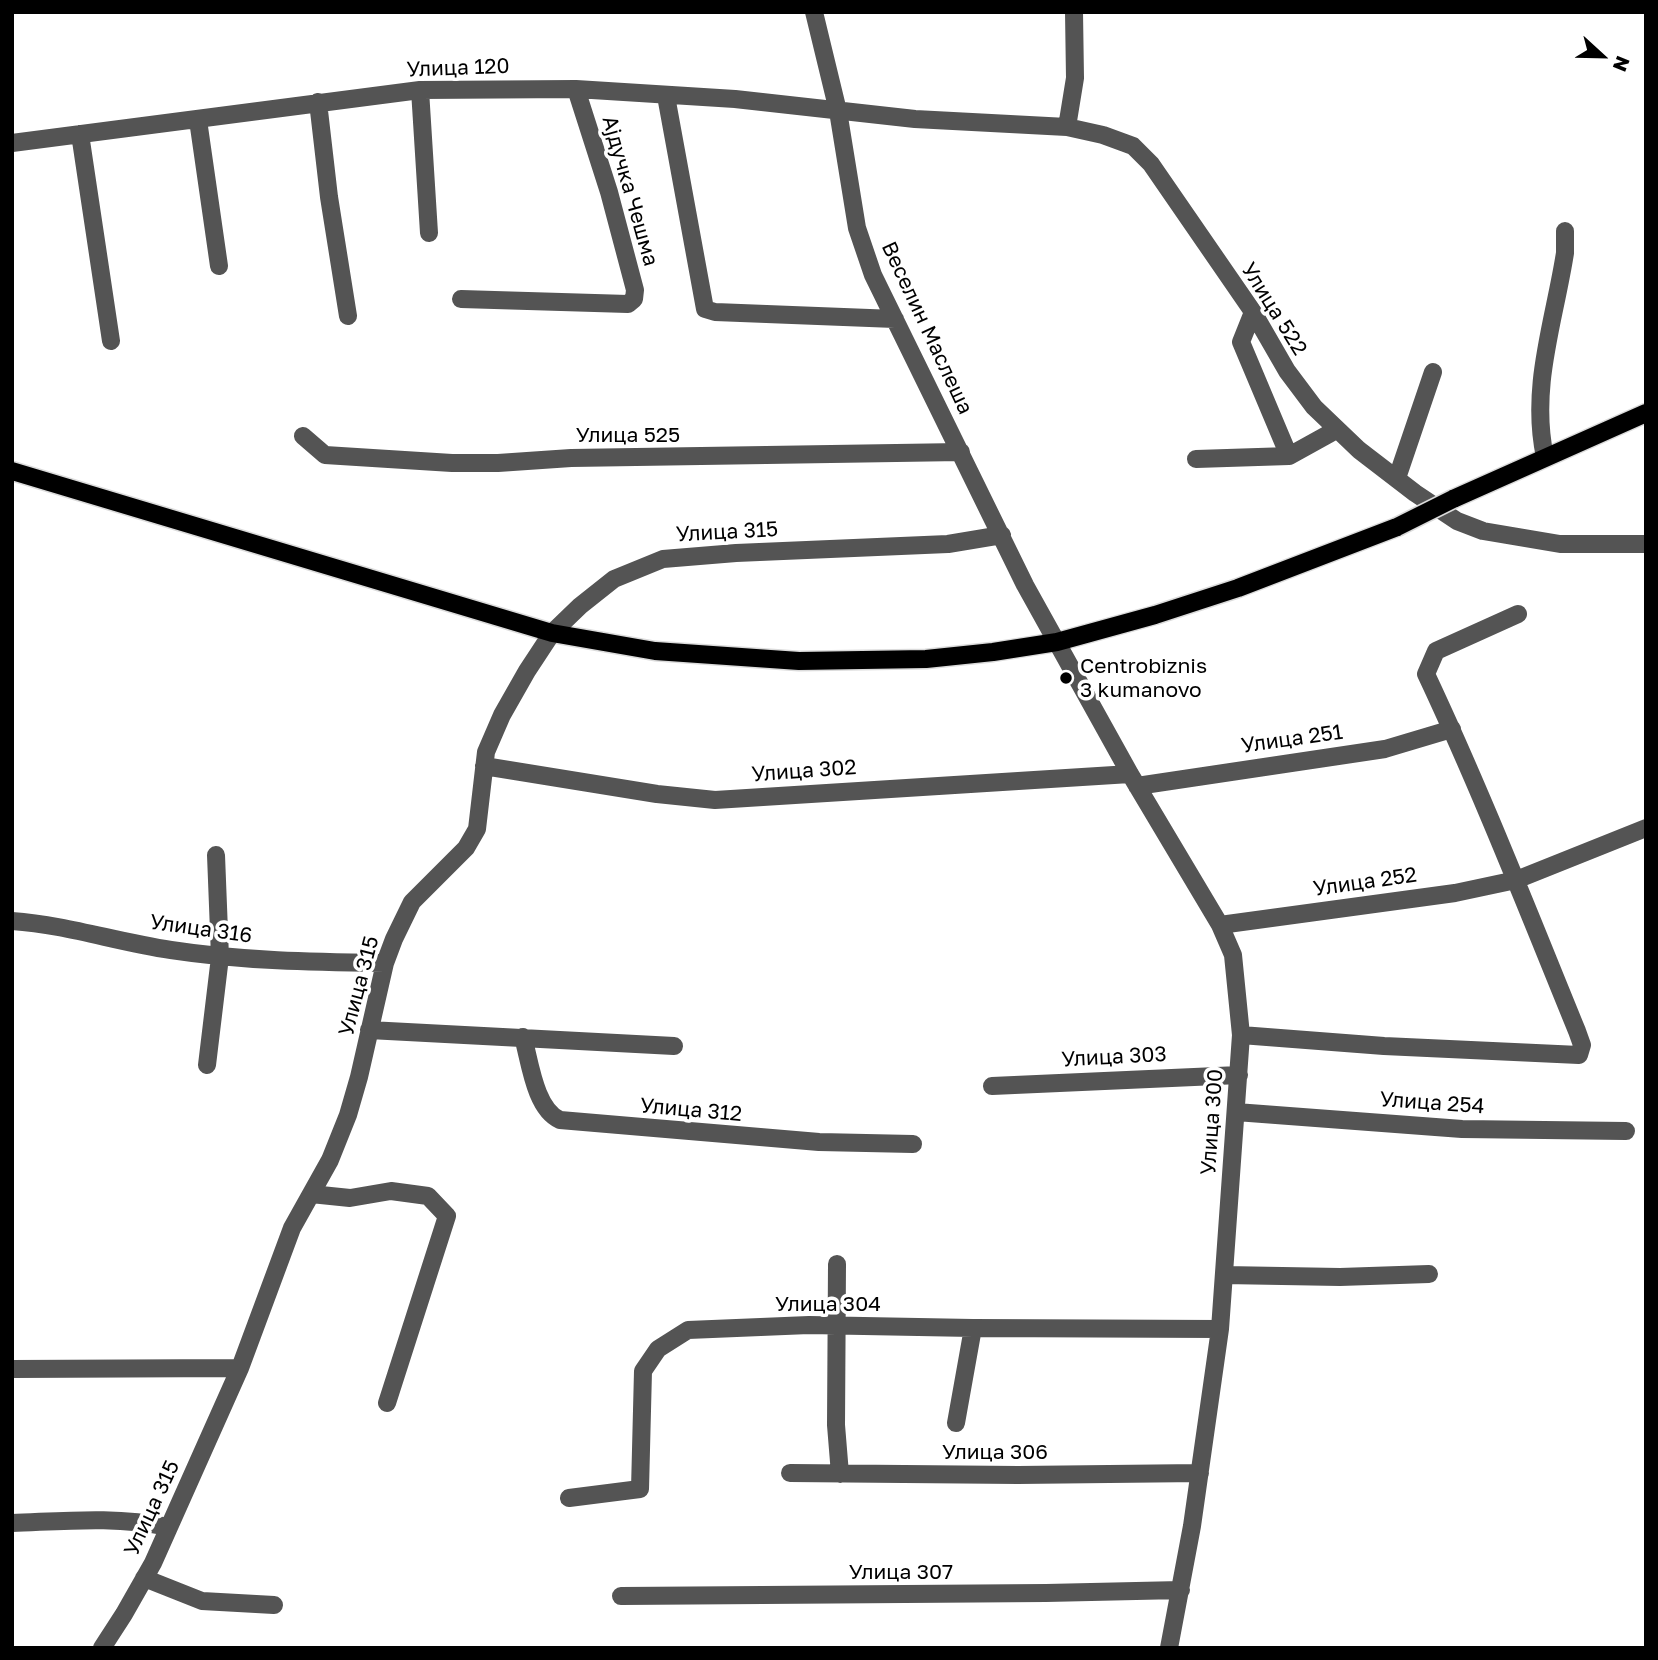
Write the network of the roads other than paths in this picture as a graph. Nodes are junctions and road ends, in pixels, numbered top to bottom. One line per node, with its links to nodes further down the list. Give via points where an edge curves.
1 (814, 12): 7 (street, Веселин Маслеша)
2 (1074, 12): 9 (street, via 1074,78)
3 (576, 89): 4 (street, Улица 120); 5 (street, Улица 120); 15 (street, Ајдучка Чешма, via 609,192 634,299 628,304)
4 (420, 90): 6 (street, Улица 120); 13 (street)
5 (666, 96): 7 (street, Улица 120); 18 (street, via 705,309)
6 (318, 102): 8 (street, Улица 120); 17 (street)
7 (838, 111): 9 (street, Улица 120); 18 (street, Веселин Маслеша, via 857,228)
8 (198, 120): 10 (street, Улица 120); 14 (street)
9 (1067, 127): 16 (street, Улица 522, via 1133,146 1151,164)
10 (80, 134): 11 (street, Улица 120); 19 (street)
11 (12, 143)
12 (1565, 231): 26 (street, via 1539,399)
13 (429, 233)
14 (219, 266)
15 (461, 299)
16 (1253, 312): 22 (street, Улица 522, via 1287,372); 25 (street, via 1241,342)
17 (348, 316)
18 (895, 319): 24 (street, Веселин Маслеша)
19 (111, 341)
20 (1433, 372): 29 (street)
21 (1646, 413): 26 (main road)
22 (1336, 430): 25 (street); 29 (street, Улица 522)
23 (303, 436): 24 (street, Улица 525, via 325,455 452,463)
24 (961, 452): 30 (street, Веселин Маслеша)
25 (1289, 456): 27 (street)
26 (1545, 457): 34 (main road, bridge, via 1396,527 1238,587)
27 (1196, 459)
28 (12, 471): 33 (main road)
29 (1397, 478): 31 (street, via 1457,521 1483,531 1560,544)
30 (1002, 535): 33 (street, Улица 315, via 948,544 663,558 614,579); 34 (street, Веселин Маслеша)
31 (1646, 544)
32 (1518, 614): 35 (street, via 1436,651 1431,658 1426,674)
33 (552, 634): 34 (main road, via 655,651 799,662 926,659); 36 (street, Улица 315, via 502,715)
34 (1057, 642): 37 (street, Улица 300)
35 (1452, 729): 37 (street, Улица 251, via 1385,749); 40 (street)
36 (484, 766): 37 (street, Улица 302, via 715,800); 44 (street, Улица 315, via 477,829 466,848 412,902)
37 (1134, 780): 42 (street, Улица 300)
38 (1646, 828): 40 (street, Улица 252)
39 (216, 855): 43 (street)
40 (1516, 880): 42 (street, Улица 252, via 1455,893); 46 (street, via 1582,1045 1579,1055)
41 (12, 921): 43 (street, Улица 316, via 46,923)
42 (1220, 925): 46 (street, Улица 300, via 1233,955)
43 (220, 957): 44 (street, Улица 316); 49 (street)
44 (385, 963): 45 (street, Улица 315)
45 (369, 1030): 47 (street); 55 (street, Улица 315, via 348,1115)
46 (1241, 1035): 50 (street, Улица 300)
47 (523, 1037): 48 (street); 54 (street, Улица 312, via 542,1104 550,1116 560,1120 819,1142)
48 (674, 1046)
49 (207, 1065)
50 (1239, 1075): 51 (street, Улица 303); 52 (street, Улица 300)
51 (992, 1086)
52 (1236, 1112): 53 (street, Улица 254, via 1462,1129); 58 (street, Улица 300)
53 (1626, 1131)
54 (913, 1144)
55 (311, 1194): 62 (street, Улица 315, via 292,1228); 64 (street, via 350,1198 391,1191 428,1196 447,1216)
56 (837, 1264): 59 (street)
57 (1429, 1274): 58 (street, via 1340,1278)
58 (1224, 1275): 61 (street, Улица 300)
59 (838, 1326): 60 (street, Улица 304); 68 (street); 69 (street, Улица 304, via 688,1330 678,1336 658,1349 643,1371 640,1489)
60 (973, 1328): 61 (street, Улица 304); 65 (street)
61 (1220, 1329): 67 (street, Улица 300)
62 (240, 1368): 63 (street); 71 (street, Улица 315)
63 (12, 1369)
64 (387, 1404)
65 (956, 1423)
66 (790, 1473): 68 (street, Улица 306)
67 (1200, 1473): 68 (street, Улица 306); 73 (street, Улица 300)
68 (840, 1474)
69 (569, 1498)
70 (12, 1523): 71 (street, via 100,1518)
71 (169, 1527): 72 (street, Улица 315)
72 (144, 1578): 75 (street, via 202,1601); 76 (street, Улица 315)
73 (1181, 1590): 74 (street, Улица 307); 77 (street, Улица 300)
74 (621, 1596)
75 (274, 1605)
76 (102, 1648)
77 (1169, 1648)

